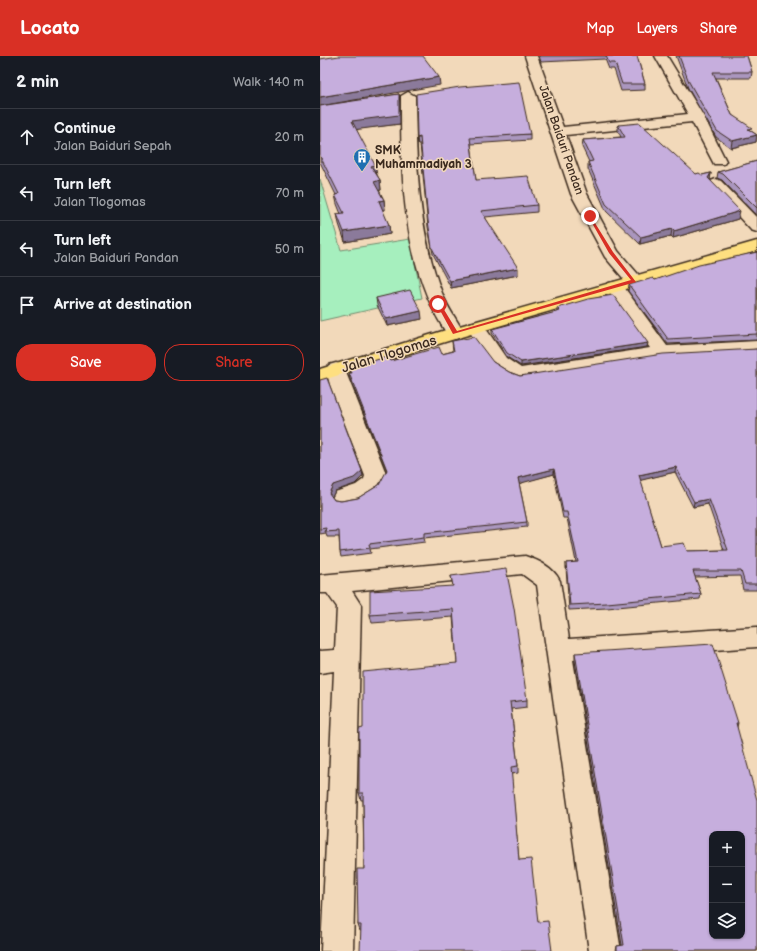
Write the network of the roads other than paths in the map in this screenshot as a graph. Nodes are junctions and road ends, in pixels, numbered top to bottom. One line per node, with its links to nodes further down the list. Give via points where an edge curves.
1 (531, 56): 5 (street, Jalan Baiduri Pandan, via 533,81)
2 (661, 56): 4 (street)
3 (424, 93): 13 (street, via 401,97 419,232 431,287)
4 (697, 117): 5 (street); 6 (street)
5 (559, 132): 10 (street, Jalan Baiduri Pandan, via 579,194 590,216 611,253)
6 (719, 161)
7 (716, 184): 8 (street)
8 (757, 227)
9 (757, 246): 10 (main road, Jalan Tlogomas)
10 (635, 281): 11 (main road, Jalan Tlogomas)
11 (615, 287): 12 (main road, Jalan Tlogomas); 15 (street)
12 (476, 328): 13 (main road, Jalan Tlogomas); 15 (street, via 501,364 508,370 520,374)
13 (455, 333): 16 (main road, Jalan Tlogomas)
14 (757, 347): 15 (street)
15 (662, 352)
16 (328, 372): 17 (street, via 340,385 376,476 372,486)
17 (343, 498)
18 (376, 580): 19 (street); 20 (street); 22 (street, via 525,565 540,572 548,581)
19 (327, 584): 20 (street)
20 (349, 605): 23 (street)
21 (757, 637): 22 (street)
22 (559, 650): 26 (street)
23 (348, 660): 24 (street); 25 (street)
24 (320, 662)
25 (337, 951)
26 (605, 951)

